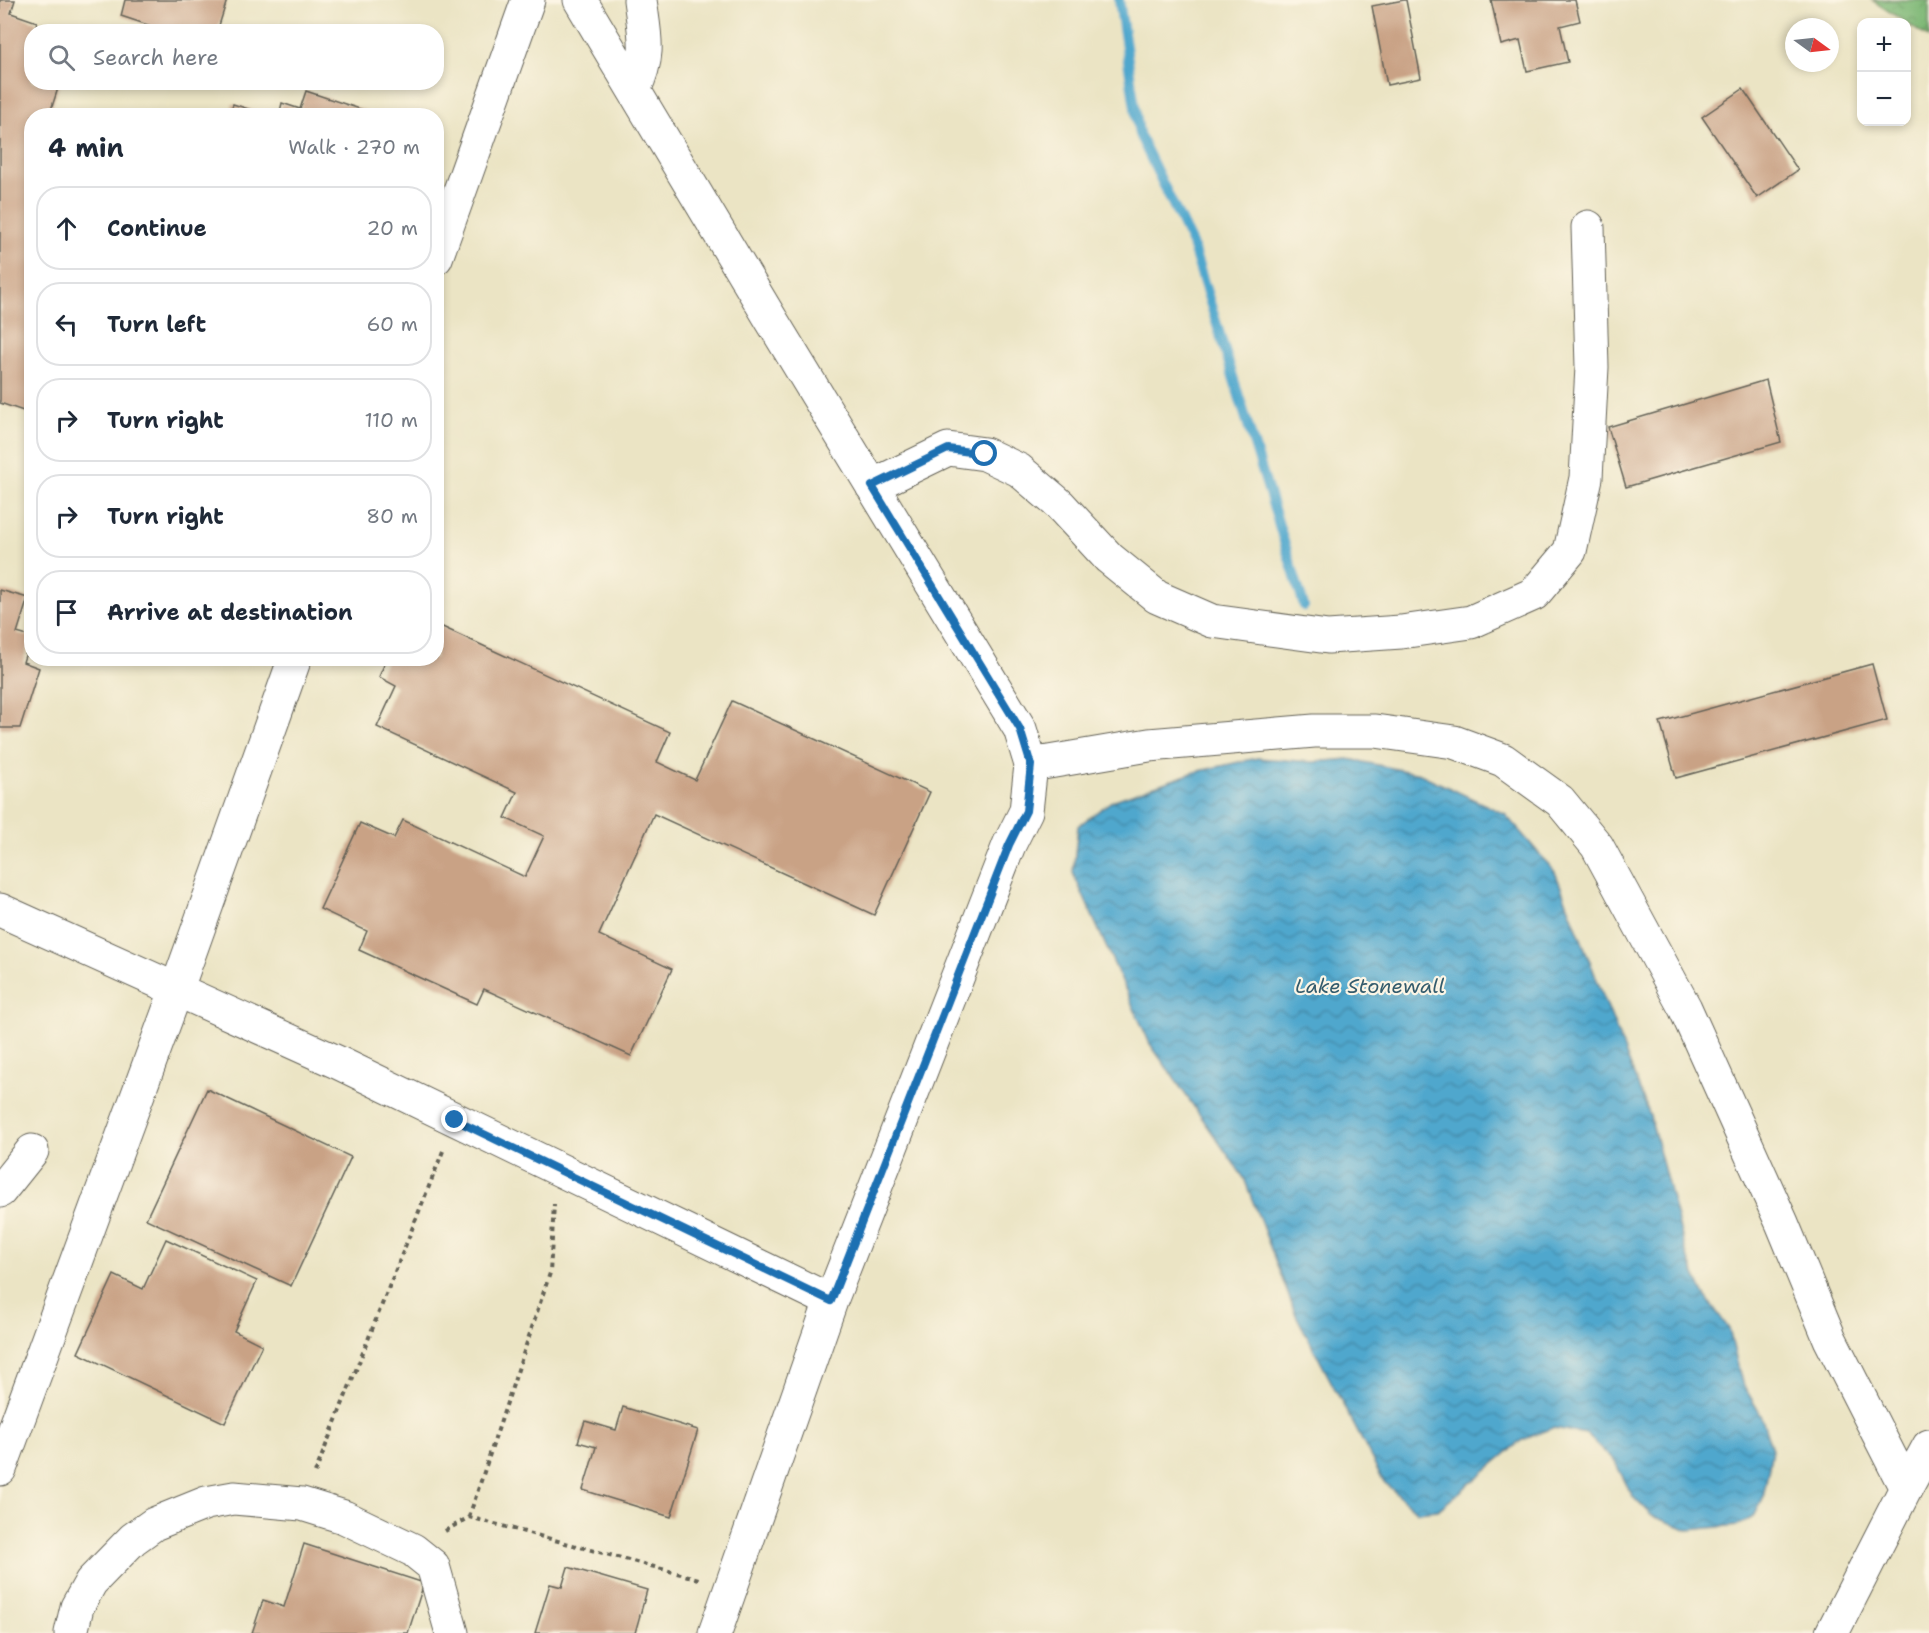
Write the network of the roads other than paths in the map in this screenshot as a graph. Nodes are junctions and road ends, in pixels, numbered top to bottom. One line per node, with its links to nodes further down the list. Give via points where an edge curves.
1 (528, 0): 6 (street)
2 (580, 0): 4 (street)
3 (640, 0): 4 (street, via 646,46 644,70)
4 (634, 90): 7 (street)
5 (1587, 227): 7 (street, via 1592,367 1586,478 1570,551 1534,594 1471,622 1328,637 1212,621 1157,597 1109,558 1059,504 1018,470 985,454 948,449)
6 (444, 236)
7 (872, 486): 9 (street, via 1020,729)
8 (292, 666): 11 (street)
9 (1031, 765): 14 (street, via 1026,811 1009,845); 17 (street, via 1149,745 1314,730 1376,731 1454,742 1503,760 1560,801 1597,846 1685,1008 1830,1339)
10 (0, 910): 11 (street)
11 (176, 991): 14 (street, via 339,1063); 16 (street)
12 (32, 1151): 13 (street)
13 (0, 1191)
14 (831, 1301): 20 (street)
15 (1929, 1446): 17 (street)
16 (0, 1470)
17 (1906, 1488): 21 (street)
18 (71, 1633): 19 (street, via 77,1607 91,1582 133,1539 154,1524 206,1503 234,1498 302,1504 344,1517 413,1550 433,1566)
19 (452, 1633)
20 (715, 1633)
21 (1832, 1633)

